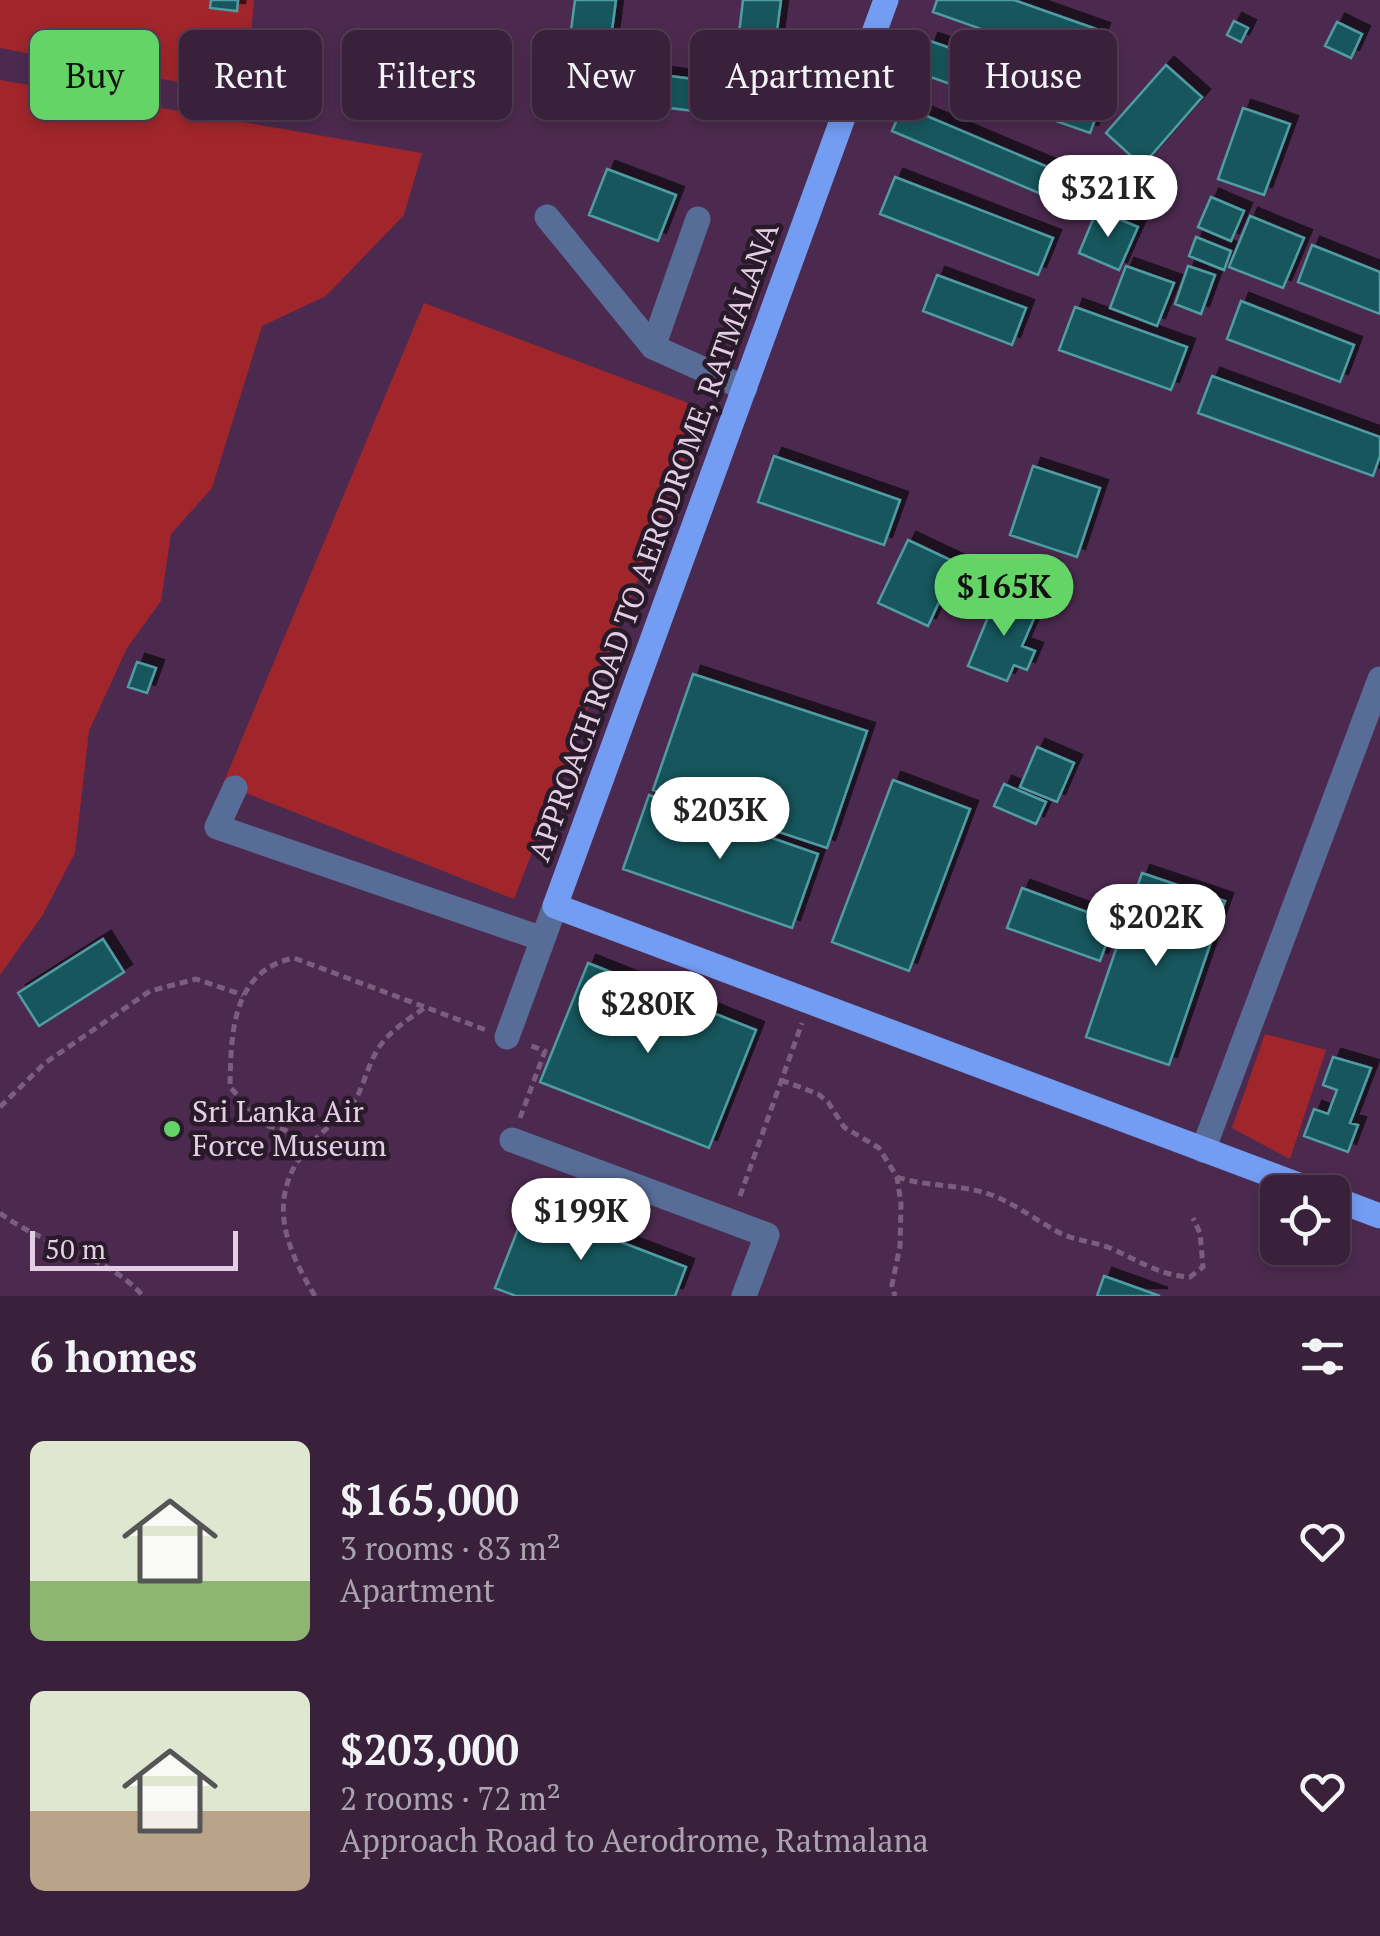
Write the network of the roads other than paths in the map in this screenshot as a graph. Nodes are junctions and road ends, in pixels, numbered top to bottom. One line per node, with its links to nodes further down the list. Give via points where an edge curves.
1 (886, 0): 5 (main road, APPROACH ROAD TO AERODROME, RATMALANA)
2 (548, 217): 4 (street)
3 (698, 218): 4 (street)
4 (654, 347): 5 (street)
5 (745, 388): 8 (main road, APPROACH ROAD TO AERODROME, RATMALANA)
6 (1380, 679): 12 (street)
7 (235, 788): 9 (street, via 217,827)
8 (555, 906): 9 (street); 12 (main road, APPROACH ROAD TO AERODROME, RATMALANA)
9 (543, 939): 10 (street)
10 (506, 1037)
11 (512, 1140): 16 (street, via 767,1235)
12 (1204, 1150): 13 (main road, APPROACH ROAD TO AERODROME, RATMALANA)
13 (1271, 1175)
14 (1350, 1205): 15 (main road)
15 (1380, 1216)
16 (744, 1296)

